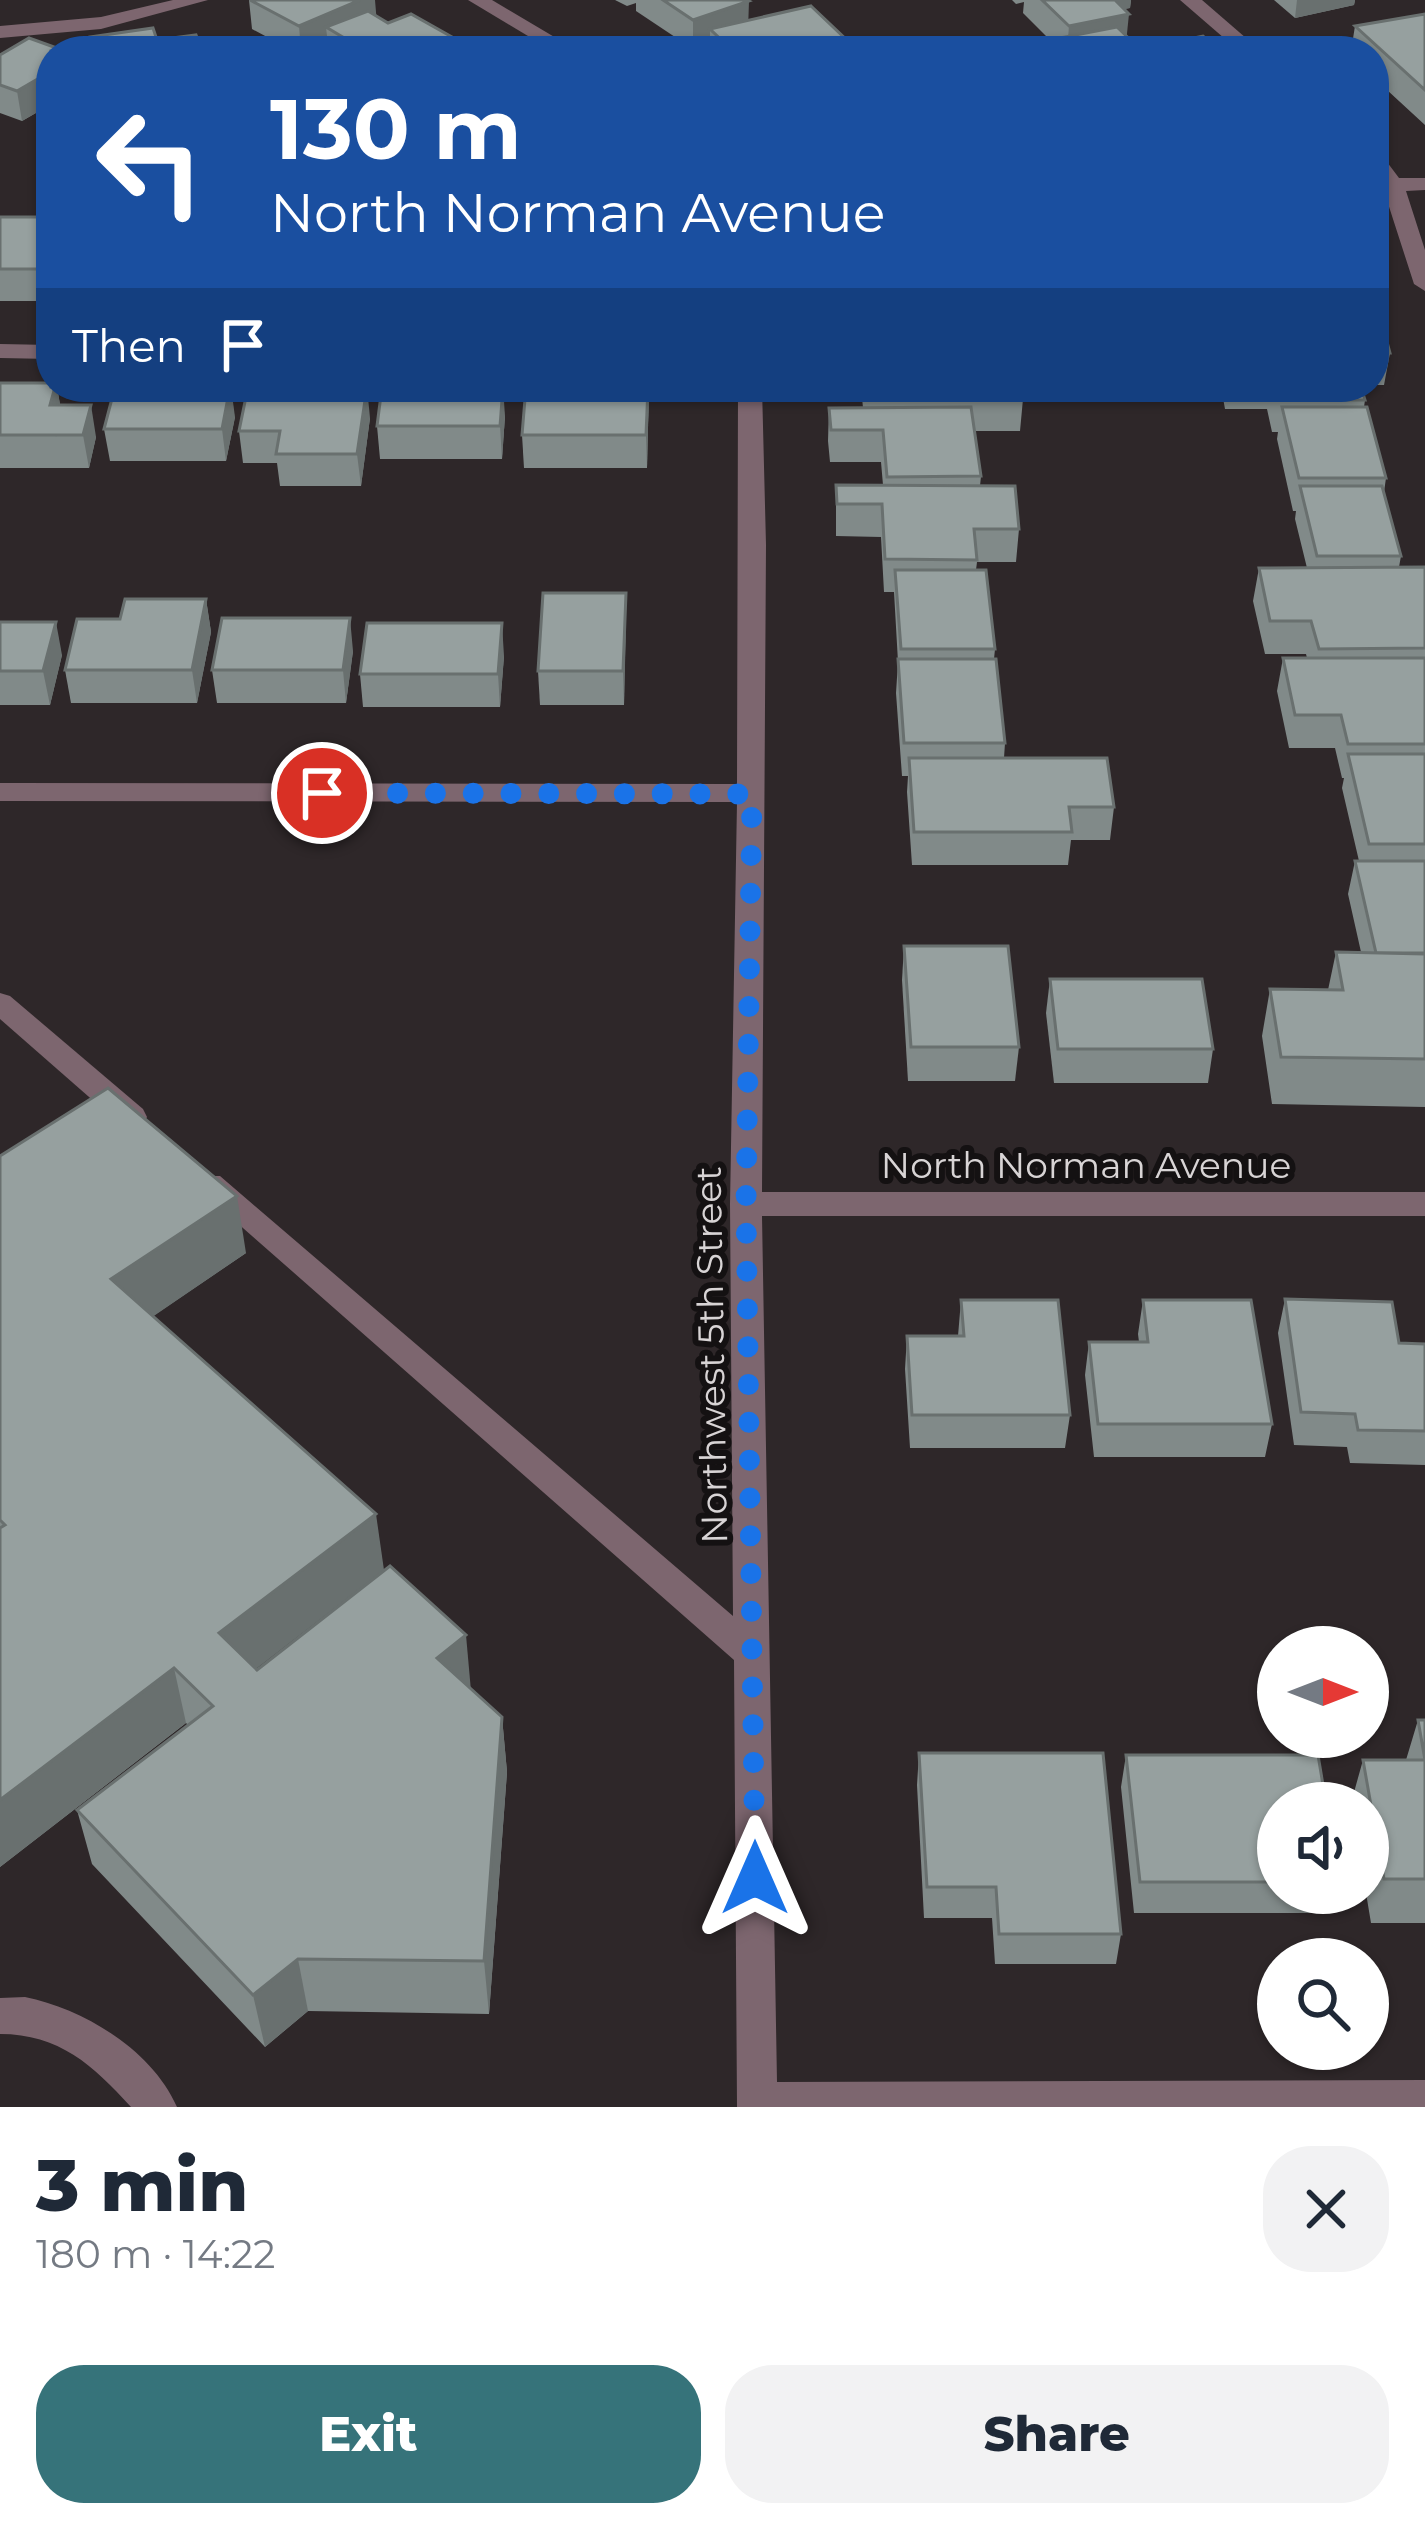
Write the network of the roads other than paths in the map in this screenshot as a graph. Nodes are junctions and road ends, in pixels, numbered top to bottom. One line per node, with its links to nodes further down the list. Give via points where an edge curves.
1 (198, 0): 4 (street, via 100,23)
2 (478, 0): 5 (street)
3 (1190, 0): 6 (street)
4 (0, 32)
5 (542, 36)
6 (1233, 36)
7 (1389, 179): 9 (street)
8 (1425, 184): 9 (street)
9 (1393, 185): 10 (street)
10 (1425, 284)
11 (0, 351): 12 (street)
12 (36, 352)
13 (750, 402): 15 (street, Northwest 5th Street)
14 (0, 792): 15 (street)
15 (752, 794): 17 (street, Northwest 5th Street)
16 (0, 1003): 19 (street)
17 (746, 1204): 18 (street, North Norman Avenue); 19 (street, Northwest 5th Street)
18 (1425, 1204)
19 (754, 1656): 22 (street, Northwest 5th Street)
20 (0, 2015): 23 (street, via 61,2021 115,2060)
21 (1425, 2099): 22 (street)
22 (757, 2104)
23 (157, 2107)

